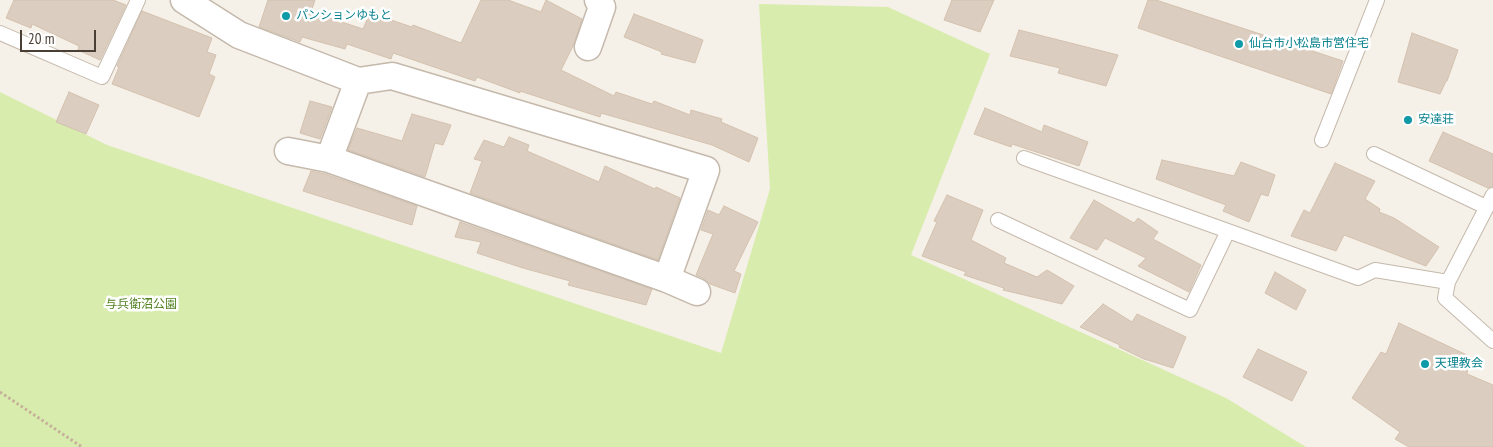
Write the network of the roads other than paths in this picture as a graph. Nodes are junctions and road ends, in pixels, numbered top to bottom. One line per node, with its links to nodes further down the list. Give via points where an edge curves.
1 (138, 0): 5 (lane, via 102,77)
2 (184, 0): 7 (street, via 239,35)
3 (598, 0): 6 (street, via 602,7)
4 (1377, 0): 8 (lane)
5 (0, 33)
6 (588, 47)
7 (358, 81): 12 (street); 16 (street, via 392,76 706,170)
8 (1322, 140)
9 (288, 151): 12 (street)
10 (1374, 154): 13 (lane)
11 (1024, 158): 15 (lane)
12 (329, 159): 16 (street)
13 (1490, 201): 17 (lane)
14 (998, 220): 15 (lane, via 1190,310)
15 (1228, 232): 17 (lane, via 1358,278 1375,270)
16 (667, 279): 18 (street)
17 (1448, 282): 19 (lane, via 1445,298)
18 (697, 292)
19 (1493, 341)

